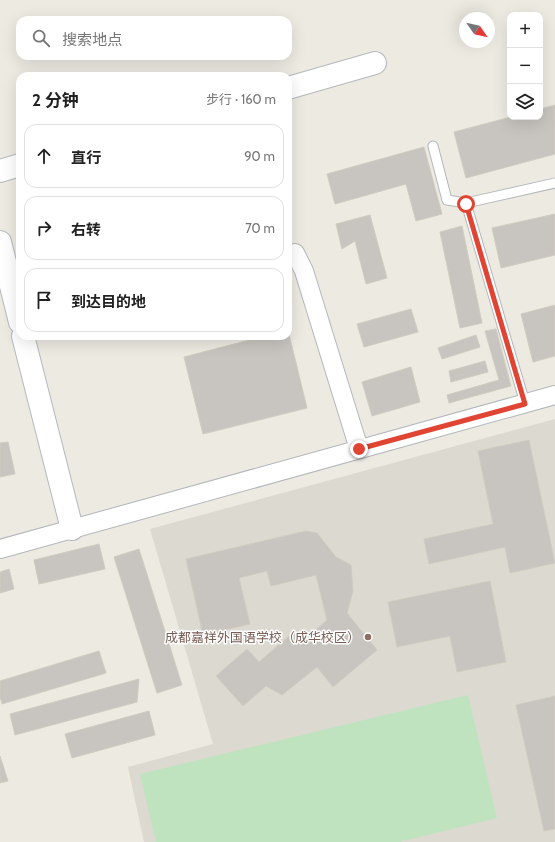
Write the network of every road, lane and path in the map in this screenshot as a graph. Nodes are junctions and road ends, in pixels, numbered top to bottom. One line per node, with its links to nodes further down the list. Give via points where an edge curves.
1 (375, 63): 2 (street)
2 (292, 87)
3 (433, 146): 7 (lane, via 447,200)
4 (16, 166): 5 (street)
5 (0, 171)
6 (555, 183): 7 (lane)
7 (466, 204): 13 (lane)
8 (0, 242): 10 (street)
9 (295, 253): 14 (street, via 304,271)
10 (16, 306)
11 (24, 340): 15 (street)
12 (555, 395): 13 (street)
13 (525, 404): 14 (street)
14 (359, 449): 15 (street)
15 (72, 529): 16 (street)
16 (0, 548)

